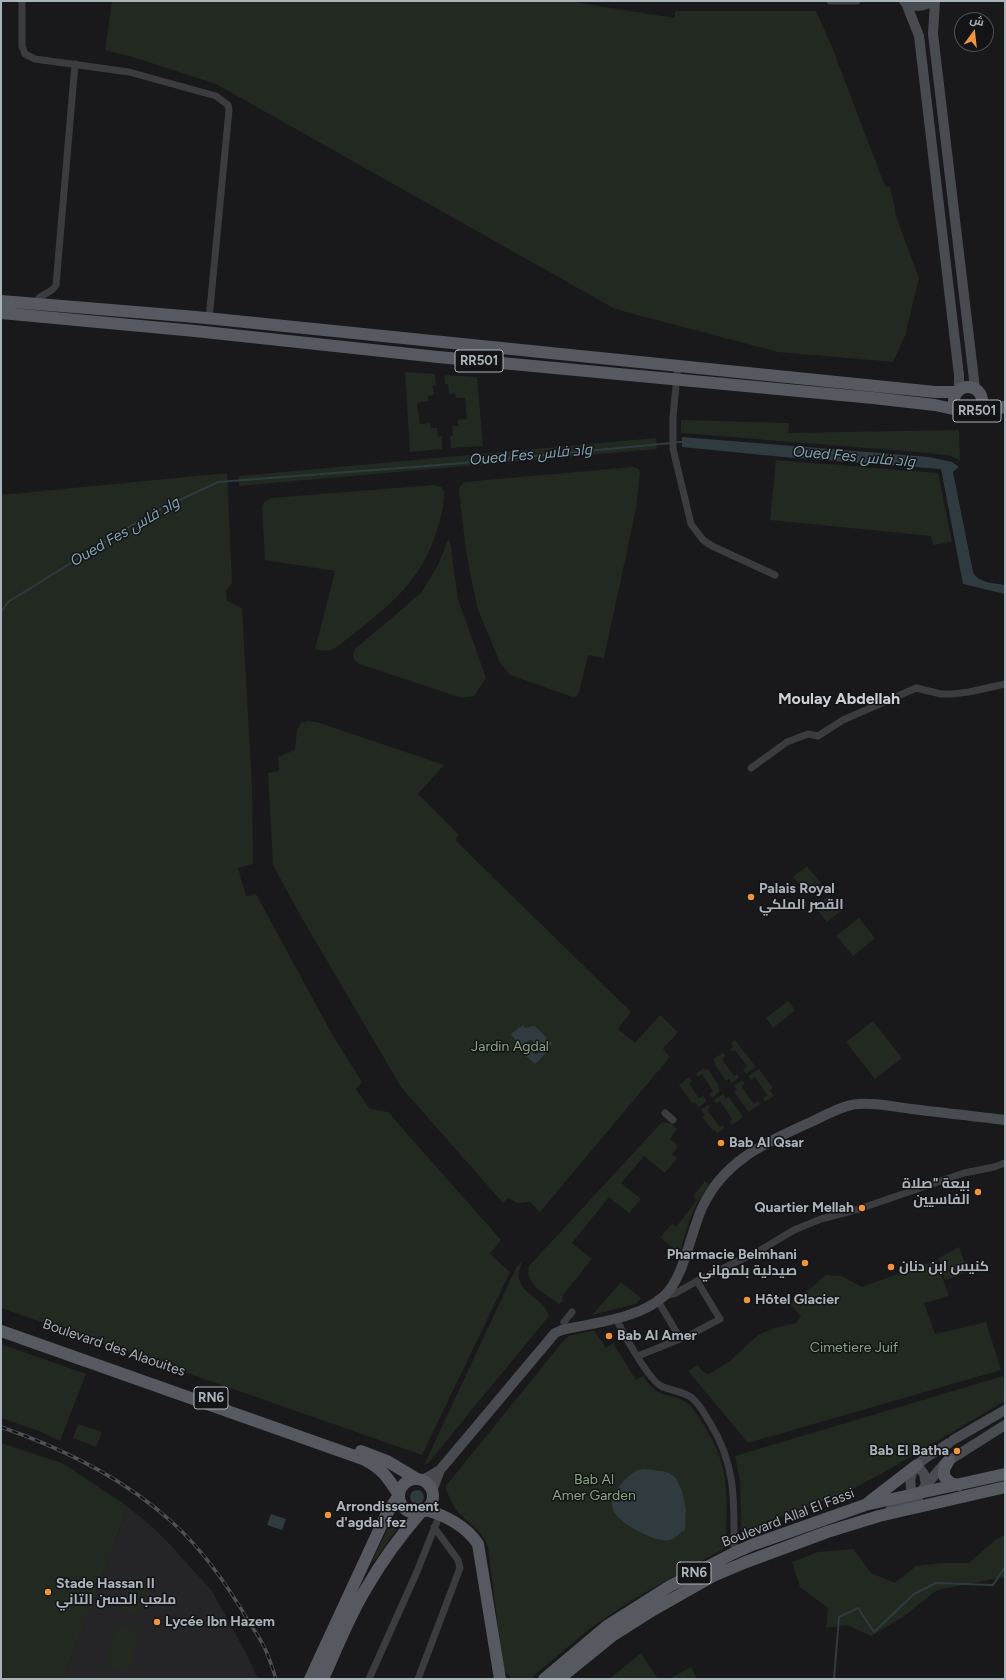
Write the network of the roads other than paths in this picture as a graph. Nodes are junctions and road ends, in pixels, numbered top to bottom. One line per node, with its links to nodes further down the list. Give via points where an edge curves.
1 (22, 1): 7 (street, via 22,46 25,54 35,59)
2 (830, 1): 3 (street)
3 (857, 1)
4 (932, 1): 6 (main road, RR501, via 920,6)
5 (935, 1): 22 (main road, RR501, via 933,34)
6 (905, 2): 21 (main road, RR501, via 919,36 959,374)
7 (75, 64): 9 (street, via 56,285); 13 (street, via 129,72 184,86 216,96 228,105)
8 (1, 301): 9 (main road, RR501)
9 (35, 303): 11 (street); 12 (main road, RR501)
10 (1, 313): 11 (main road, RR501)
11 (34, 316): 15 (main road, RR501)
12 (196, 317): 13 (main road, RR501); 15 (street)
13 (209, 319): 14 (main road, RR501)
14 (228, 321): 16 (main road); 17 (main road, RR501)
15 (195, 331): 16 (main road, RR501)
16 (229, 334): 18 (main road, RR501)
17 (426, 341): 18 (street); 19 (main road, RR501)
18 (424, 356): 20 (main road, RR501)
19 (678, 365): 20 (street); 21 (main road, RR501, via 935,392)
20 (677, 379): 24 (main road, RR501, via 929,404); 26 (street, via 673,449 691,524 703,540)
21 (958, 391): 22 (main road, RR501, via 966,387); 24 (main road, RR501, via 954,401)
22 (978, 392): 23 (main road); 25 (main road, RR501, via 981,405)
23 (1005, 405): 25 (main road)
24 (958, 410): 25 (main road, RR501, via 964,414)
25 (975, 412)
26 (775, 575)
27 (1005, 684): 28 (street, via 952,694 916,688 843,720 818,736 808,734 786,742)
28 (750, 768)
29 (665, 1113): 30 (street)
30 (673, 1120)
31 (1005, 1120): 34 (main road, via 857,1104 831,1113 761,1146 726,1173 705,1201 678,1275 672,1287)
32 (1005, 1163): 33 (street, via 964,1173 821,1219 794,1230 759,1251)
33 (697, 1281): 34 (street); 40 (street, via 720,1318)
34 (661, 1298): 36 (main road, via 644,1310); 40 (street)
35 (572, 1312): 37 (street)
36 (616, 1318): 41 (street); 46 (main road, via 555,1333)
37 (564, 1322)
38 (1, 1325): 48 (main road, Boulevard des Alaouites / RN6, via 378,1457)
39 (1, 1331): 53 (main road, Boulevard des Alaouites / RN6, via 372,1463 382,1471)
40 (680, 1338): 41 (street)
41 (638, 1356): 60 (street, via 662,1387 694,1400 720,1438 728,1460 732,1484)
42 (1005, 1410): 45 (main road)
43 (1005, 1425): 44 (main road)
44 (948, 1460): 49 (main road, via 944,1476 950,1483); 51 (main road)
45 (917, 1465): 51 (main road, via 924,1474); 51 (main road, via 910,1483); 55 (main road)
46 (440, 1470): 48 (main road); 52 (main road)
47 (1005, 1474): 49 (main road, Boulevard Allal El Fassi / RN6)
48 (419, 1480): 52 (main road, RN6, via 430,1486); 53 (main road, via 412,1480 403,1485)
49 (959, 1485): 51 (main road, Boulevard Allal El Fassi / RN6)
50 (1005, 1487): 54 (main road, Boulevard Allal El Fassi / RN6)
51 (919, 1492): 54 (main road); 55 (main road, Boulevard Allal El Fassi / RN6); 58 (main road)
52 (432, 1493): 56 (main road, via 429,1507); 57 (main road, RN6)
53 (400, 1495): 56 (main road, RN6, via 402,1505 406,1509); 62 (main road, via 386,1515)
54 (931, 1504): 58 (main road, Boulevard Allal El Fassi / RN6)
55 (865, 1505): 60 (main road, Boulevard Allal El Fassi / RN6)
56 (423, 1511): 57 (main road, RN6); 63 (main road, via 367,1587)
57 (440, 1514): 59 (street); 61 (main road, RN6, via 466,1530 478,1544)
58 (879, 1516): 67 (main road, Boulevard Allal El Fassi / RN6, via 787,1546 713,1576 612,1636)
59 (434, 1527): 64 (street); 65 (street, via 458,1560 460,1568)
60 (734, 1553): 66 (main road, Boulevard Allal El Fassi / RN6, via 670,1586 607,1626)
61 (501, 1677)
62 (310, 1679)
63 (323, 1679)
64 (369, 1679)
65 (418, 1679)
66 (544, 1679)
67 (559, 1679)

